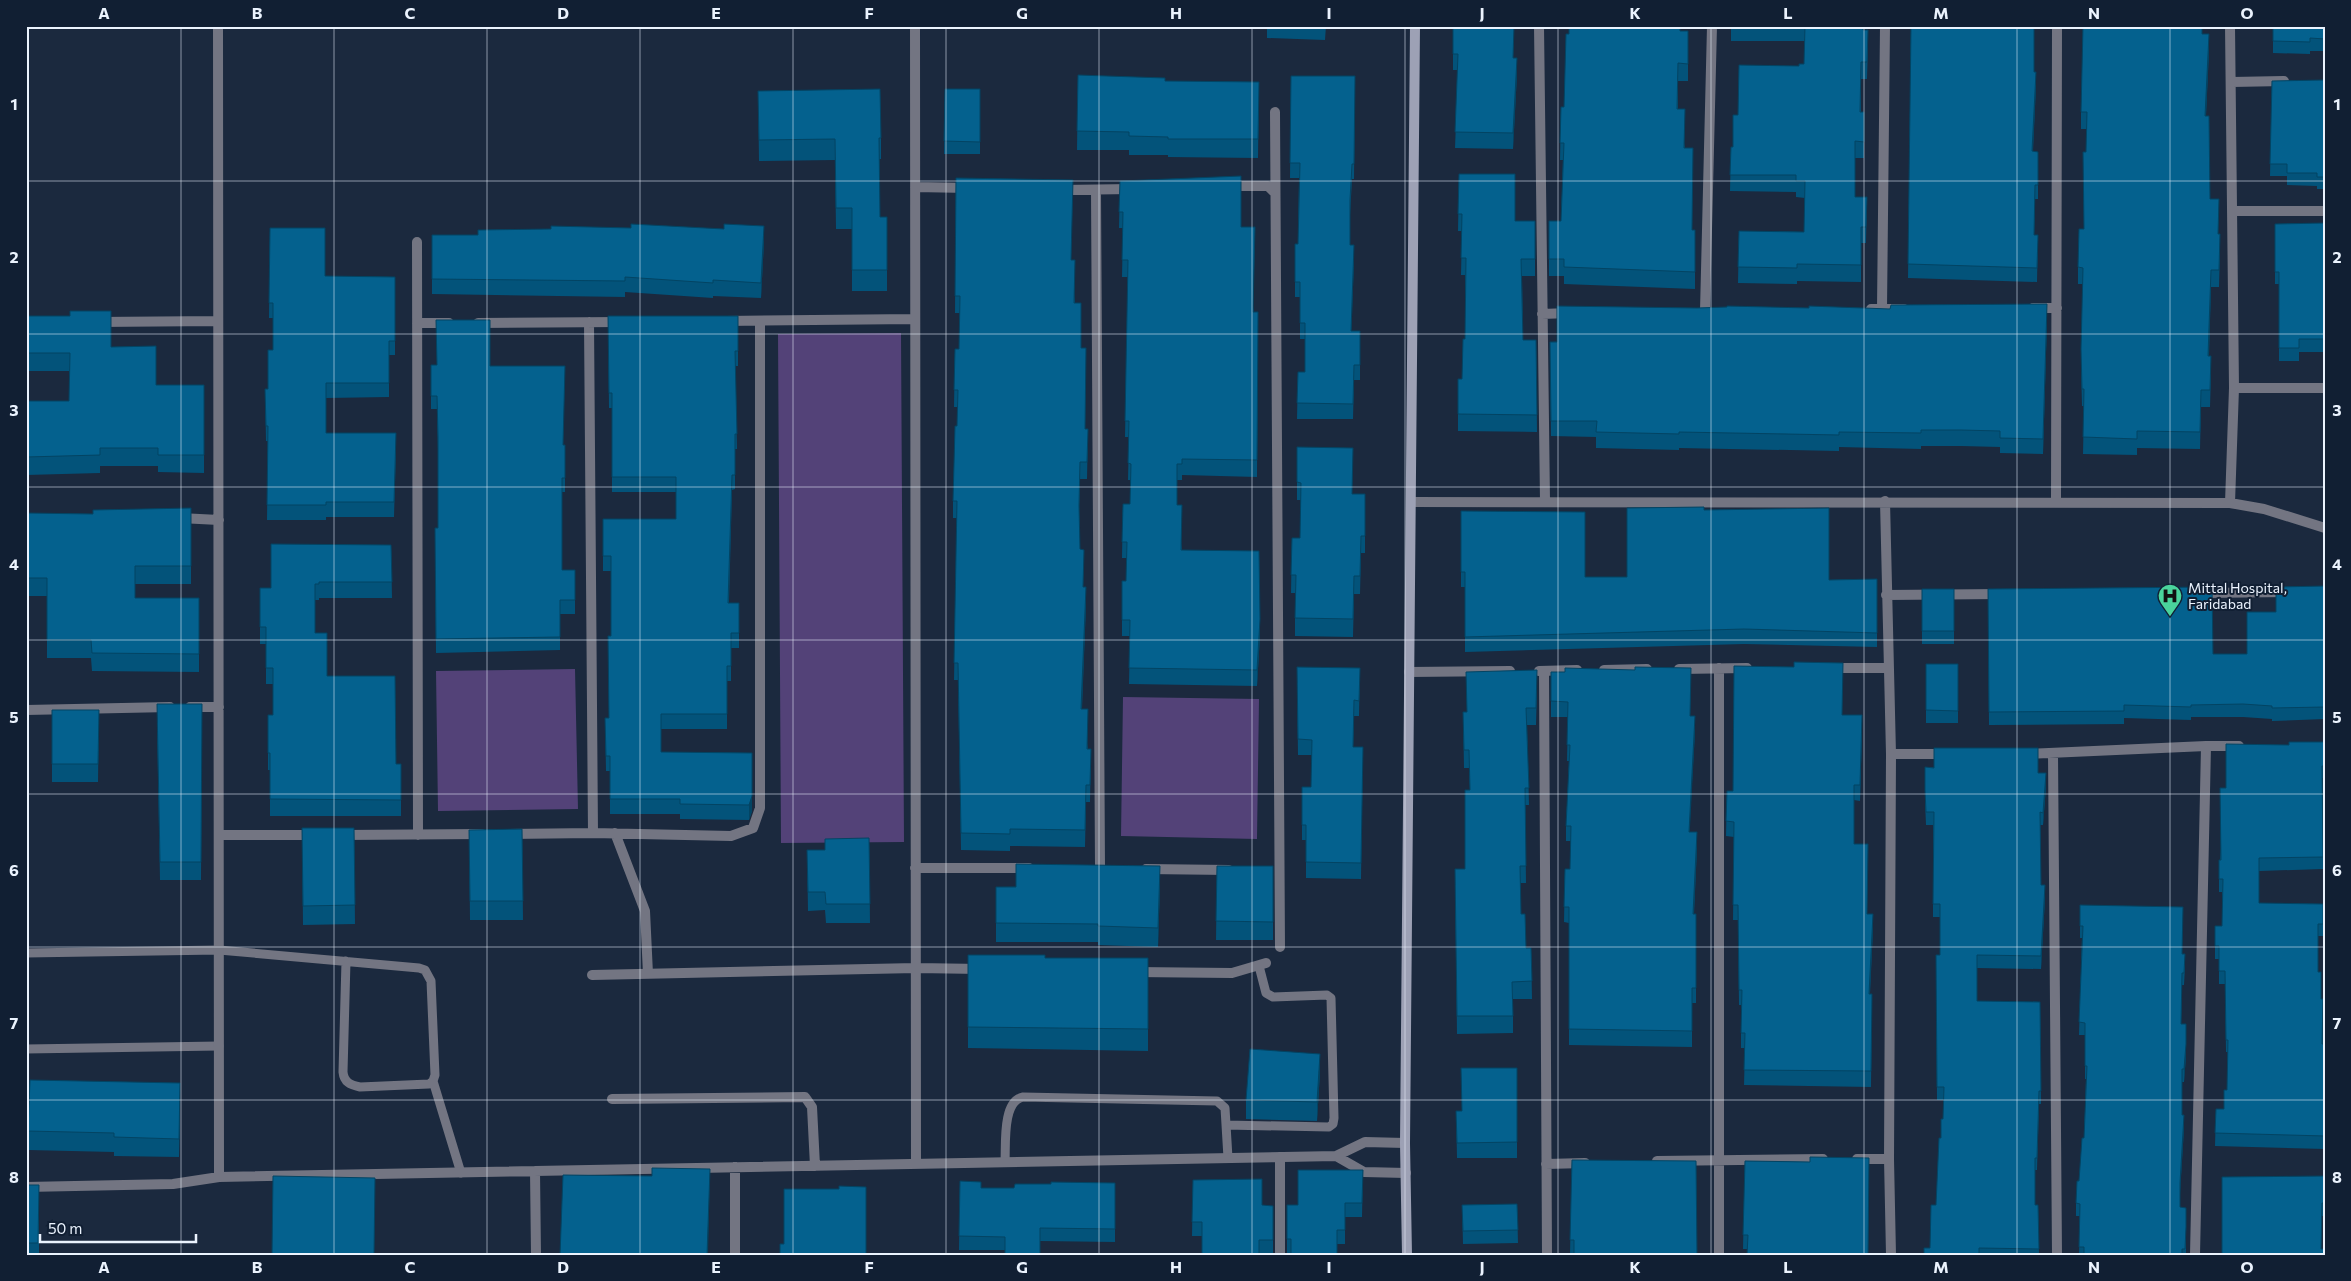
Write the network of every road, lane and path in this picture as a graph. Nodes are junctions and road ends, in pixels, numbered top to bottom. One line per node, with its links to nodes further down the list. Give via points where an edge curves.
1 (218, 26): 32 (street)
2 (915, 26): 13 (street)
3 (1415, 26): 43 (street)
4 (1539, 26): 29 (street)
5 (1712, 26): 27 (street)
6 (1885, 26): 25 (street)
7 (2058, 26): 23 (street)
8 (2230, 26): 10 (street)
9 (2297, 81): 10 (street)
10 (2232, 82): 19 (street)
11 (1275, 112): 18 (street)
12 (1216, 186): 18 (street, via 1268,186)
13 (915, 187): 14 (street); 30 (street)
14 (982, 188)
15 (1146, 189): 17 (street)
16 (1049, 190): 17 (street)
17 (1096, 191): 72 (street)
18 (1275, 193): 75 (street, via 1276,871)
19 (2233, 211): 20 (street); 38 (street)
20 (2325, 211)
21 (417, 242): 37 (street)
22 (2018, 308): 23 (street)
23 (2057, 308): 42 (street)
24 (1863, 309): 25 (street)
25 (1882, 309): 26 (street)
26 (1912, 309)
27 (1705, 311)
28 (1581, 313): 29 (street)
29 (1542, 314): 40 (street)
30 (915, 319): 31 (street); 70 (street)
31 (760, 320): 33 (street); 67 (street, via 760,808 757,819 753,828 731,836)
32 (218, 321): 34 (street); 46 (street)
33 (713, 321)
34 (86, 322)
35 (589, 322): 36 (street); 37 (street); 66 (street)
36 (627, 322)
37 (417, 323): 69 (street)
38 (2234, 388): 39 (street); 44 (street)
39 (2325, 388)
40 (1544, 501): 41 (street); 43 (street)
41 (1885, 501): 42 (street); 51 (street)
42 (2056, 501): 44 (street)
43 (1412, 502): 57 (street)
44 (2230, 503): 47 (street, via 2264,509)
45 (168, 518): 46 (street)
46 (219, 520): 58 (street)
47 (2325, 528)
48 (2305, 592): 49 (street)
49 (2185, 593)
50 (2016, 594): 51 (street)
51 (1886, 595): 55 (street)
52 (1719, 668): 53 (street); 56 (street); 97 (street)
53 (1757, 668)
54 (1823, 668): 55 (street)
55 (1888, 668): 62 (street)
56 (1544, 671): 57 (street); 102 (street)
57 (1409, 672): 90 (street)
58 (219, 707): 59 (street); 68 (street)
59 (26, 710)
60 (2206, 746): 61 (street); 65 (street); 118 (street)
61 (2246, 746)
62 (1891, 754): 63 (street); 96 (street)
63 (1959, 754)
64 (2016, 754): 65 (street)
65 (2053, 754): 117 (street)
66 (592, 833): 67 (street); 69 (street)
67 (615, 834): 83 (street, via 645,911)
68 (219, 835): 69 (street); 76 (street)
69 (418, 835)
70 (916, 868): 71 (street); 80 (street)
71 (1041, 868)
72 (1100, 868)
73 (1138, 869): 74 (street)
74 (1242, 870)
75 (1280, 947)
76 (219, 950): 77 (lane); 78 (lane); 85 (street)
77 (26, 953)
78 (346, 961): 87 (lane, via 420,968 428,974 431,981); 87 (lane, via 343,1072 346,1080 360,1087 424,1086)
79 (1262, 964): 82 (street, via 1232,973); 89 (lane, via 1266,993 1273,997 1327,995 1331,998 1333,1124)
80 (916, 968): 81 (street); 83 (street); 101 (street)
81 (995, 970)
82 (1123, 972)
83 (648, 974): 84 (street)
84 (592, 975)
85 (219, 1046): 86 (lane); 108 (street)
86 (26, 1049)
87 (433, 1081): 106 (lane)
88 (612, 1099): 103 (street, via 805,1097 812,1108)
89 (1226, 1125): 93 (lane); 98 (lane, via 1225,1108 1218,1101 1016,1098 1008,1116)
90 (1405, 1143): 91 (street, via 1365,1142); 107 (street)
91 (1336, 1156): 92 (street); 107 (street, via 1364,1172)
92 (1280, 1157): 93 (street); 112 (street)
93 (1228, 1158): 98 (street)
94 (1831, 1159): 97 (street)
95 (1850, 1159): 96 (street)
96 (1889, 1159): 116 (street)
97 (1719, 1160): 100 (street); 115 (street)
98 (1005, 1162): 101 (street)
99 (1594, 1162): 102 (street)
100 (1642, 1162)
101 (916, 1164): 103 (street)
102 (1546, 1164): 114 (street)
103 (815, 1166): 104 (street)
104 (735, 1167): 105 (street); 111 (street)
105 (535, 1171): 106 (street); 110 (street)
106 (461, 1173): 108 (street)
107 (1406, 1173): 113 (street)
108 (219, 1177): 109 (street, via 173,1184)
109 (26, 1187)
110 (536, 1255)
111 (735, 1255)
112 (1280, 1255)
113 (1407, 1255)
114 (1547, 1255)
115 (1719, 1255)
116 (1890, 1255)
117 (2057, 1255)
118 (2195, 1255)

